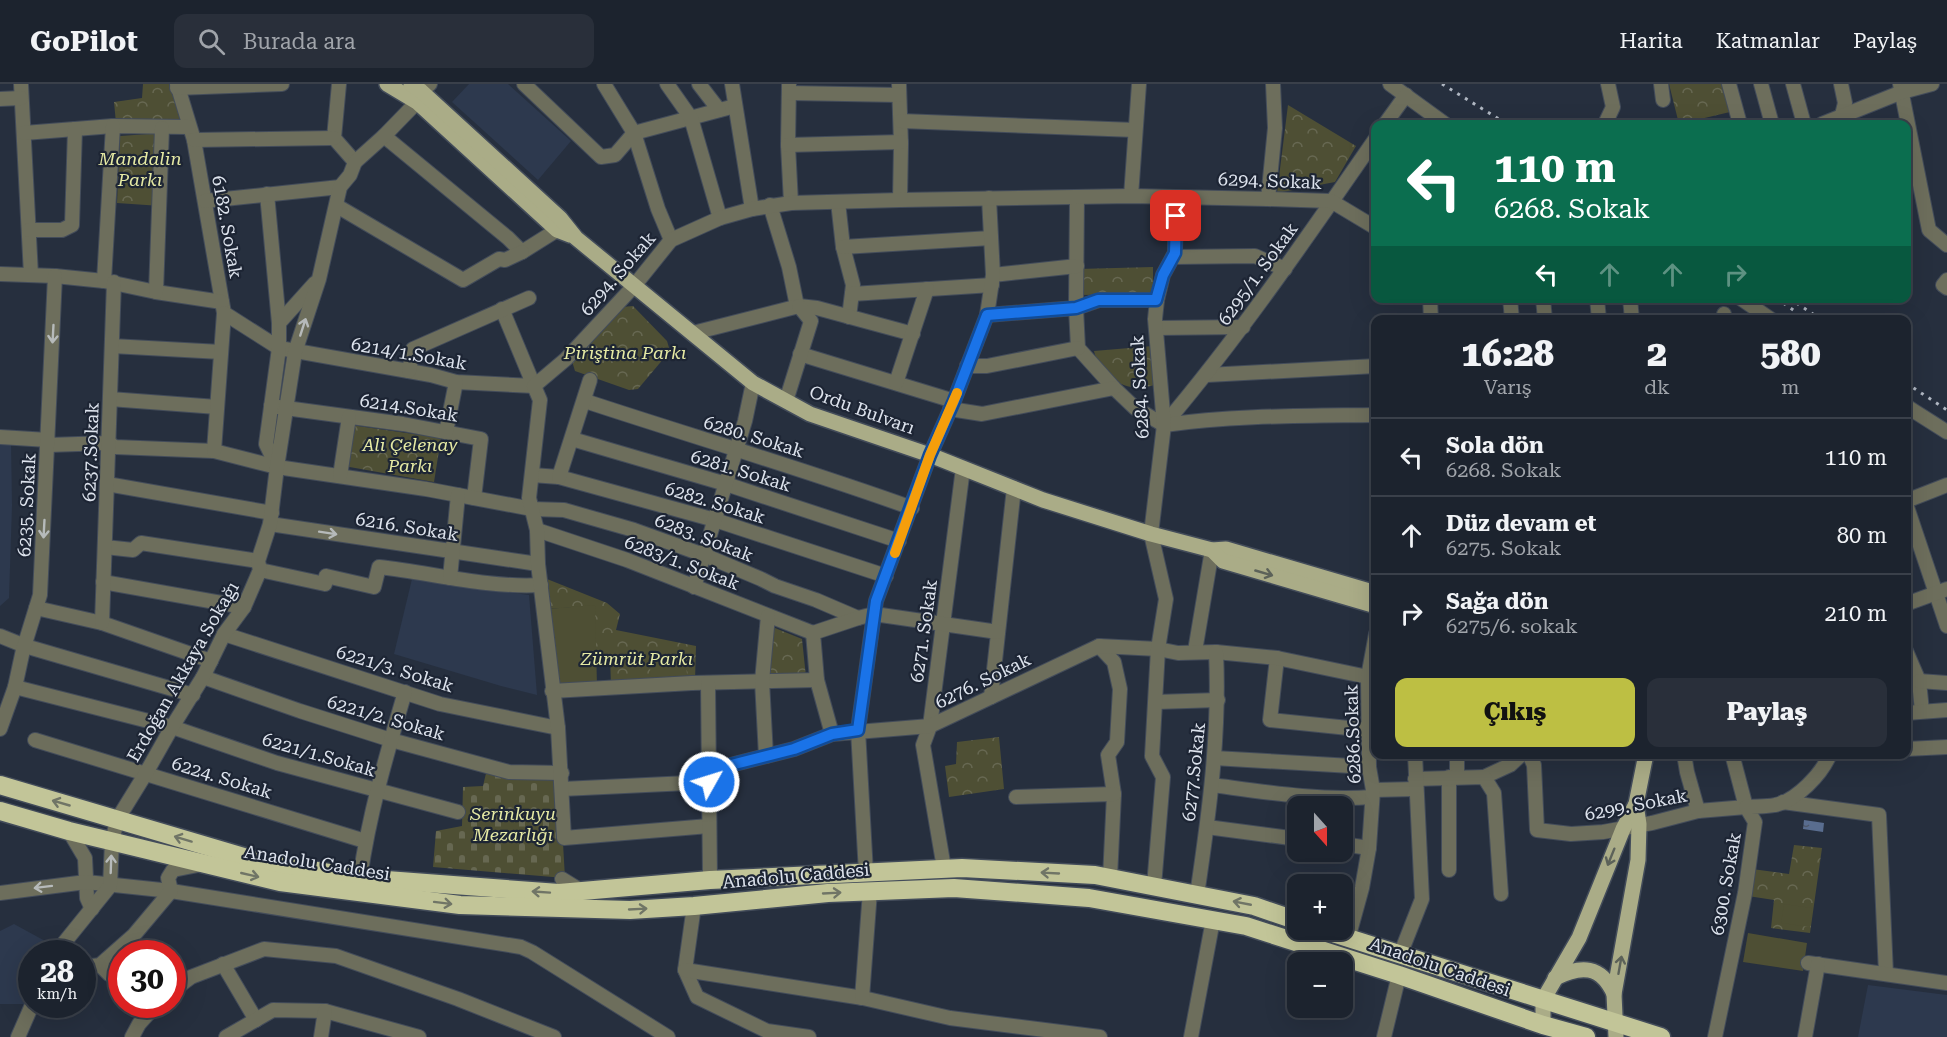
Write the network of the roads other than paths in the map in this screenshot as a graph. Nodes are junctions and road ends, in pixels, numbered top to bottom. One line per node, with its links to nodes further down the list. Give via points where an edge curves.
1 (282, 84): 19 (street)
2 (339, 84): 48 (street)
3 (387, 84): 23 (main road, Ordu Bulvarı)
4 (524, 84): 46 (street, via 601,157 615,155)
5 (604, 84): 46 (street)
6 (667, 84): 30 (street)
7 (699, 84): 29 (street)
8 (732, 84): 28 (street)
9 (1139, 84): 43 (street)
10 (1274, 84): 60 (street, via 1275,128)
11 (1390, 84): 25 (street)
12 (1608, 84): 33 (street, via 1613,107)
13 (1661, 84): 27 (street)
14 (1729, 84): 34 (street)
15 (1761, 84): 35 (street)
16 (1793, 84): 36 (street)
17 (1841, 84): 37 (street, via 1845,103)
18 (1932, 84): 21 (street)
19 (177, 86): 45 (street, 6182. Sokak)
20 (789, 88): 22 (street); 51 (street)
21 (1901, 88): 37 (street); 38 (street)
22 (899, 89): 39 (street)
23 (420, 90): 47 (street, Erdoğan Akkaya Sokağı); 72 (main road, Ordu Bulvarı); 73 (main road, Ordu Bulvarı, via 560,218)
24 (21, 91): 26 (street); 44 (street)
25 (1406, 94): 31 (street); 32 (street)
26 (0, 99)
27 (1663, 100)
28 (735, 106): 29 (street); 68 (street)
29 (719, 110): 30 (street)
30 (691, 118): 46 (street); 69 (street)
31 (1388, 120)
32 (1440, 120)
33 (1611, 120)
34 (1739, 120)
35 (1771, 120)
36 (1803, 120)
37 (1842, 120)
38 (1907, 120)
39 (901, 121): 43 (street); 50 (street)
40 (113, 126): 41 (street); 42 (street); 87 (street, 6237.Sokak)
41 (162, 128): 45 (street); 90 (street)
42 (75, 129): 44 (street); 71 (street, via 72,225 62,230)
43 (1135, 130): 56 (street)
44 (24, 133): 71 (street)
45 (191, 133): 48 (street); 62 (street, 6182. Sokak)
46 (634, 133): 75 (street)
47 (384, 136): 53 (street, Erdoğan Akkaya Sokağı); 78 (street)
48 (334, 138): 53 (street)
49 (1911, 139): 76 (street, via 1929,230)
50 (901, 142): 51 (street); 61 (street)
51 (788, 145): 65 (street)
52 (1371, 145): 63 (street, 6295/1. Sokak)
53 (355, 162): 54 (street, Erdoğan Akkaya Sokağı)
54 (340, 187): 55 (street); 67 (street, Erdoğan Akkaya Sokağı)
55 (267, 194): 62 (street); 102 (street)
56 (1131, 196): 57 (street, 6294. Sokak); 58 (street, 6294. Sokak)
57 (1077, 197): 59 (street, 6294. Sokak); 80 (street)
58 (1176, 197): 60 (street, 6294. Sokak); 79 (street, 6284. Sokak)
59 (989, 198): 61 (street, 6294. Sokak); 74 (street)
60 (1268, 199): 63 (street, 6294. Sokak)
61 (900, 200): 64 (street, 6294. Sokak)
62 (205, 201): 96 (street, 6182. Sokak)
63 (1331, 201): 70 (street); 81 (street, 6295/1. Sokak)
64 (838, 202): 65 (street, 6294. Sokak); 77 (street)
65 (790, 203): 66 (street, 6294. Sokak)
66 (770, 205): 68 (street, 6294. Sokak); 95 (street)
67 (337, 206): 78 (street, via 463,280 499,259); 85 (street, Erdoğan Akkaya Sokağı)
68 (752, 209): 69 (street, 6294. Sokak)
69 (720, 218): 75 (street, 6294. Sokak)
70 (1371, 225)
71 (29, 230): 83 (street)
72 (557, 230): 73 (main road, Ordu Bulvarı); 78 (street)
73 (576, 238): 88 (main road, Ordu Bulvarı)
74 (991, 238): 77 (street); 86 (street)
75 (670, 240): 88 (street, 6294. Sokak)
76 (1947, 245)
77 (843, 247): 91 (street)
78 (522, 252)
79 (1173, 257): 81 (street, via 1255,256); 93 (street, 6284. Sokak)
80 (1077, 266): 86 (street); 97 (street)
81 (1285, 269): 103 (street, 6295/1. Sokak)
82 (0, 274): 83 (street)
83 (31, 274): 84 (street)
84 (55, 276): 87 (street); 138 (street, 6235. Sokak, one-way to 138)
85 (319, 279): 102 (street, Erdoğan Akkaya Sokağı); 111 (street, Erdoğan Akkaya Sokağı, one-way to 85)
86 (992, 280): 89 (street); 99 (street)
87 (109, 282): 90 (street); 107 (street, 6237.Sokak)
88 (634, 286): 105 (main road, Ordu Bulvarı); 121 (street, 6294. Sokak, via 566,359)
89 (927, 289): 91 (street); 106 (street)
90 (156, 292): 96 (street)
91 (852, 294): 101 (street)
92 (529, 298): 98 (street)
93 (1156, 300): 97 (street, via 1098,300); 104 (street, 6284. Sokak)
94 (1747, 303): 100 (street)
95 (798, 306): 101 (street); 105 (street); 112 (street, via 811,321)
96 (223, 308): 108 (street); 110 (street, 6182. Sokak)
97 (1076, 308): 99 (street); 109 (street)
98 (502, 309): 115 (street, via 413,349); 121 (street)
99 (987, 315): 113 (street)
100 (1765, 315)
101 (849, 317): 106 (street)
102 (279, 322): 108 (street, Erdoğan Akkaya Sokağı)
103 (1243, 327): 104 (street); 116 (street, 6295/1. Sokak)
104 (1156, 328): 133 (street, 6284. Sokak)
105 (693, 333): 119 (main road, Ordu Bulvarı)
106 (913, 334): 120 (street)
107 (112, 346): 110 (street); 123 (street, 6237.Sokak)
108 (279, 348): 111 (street, 6214/1.Sokak); 127 (street, Erdoğan Akkaya Sokağı)
109 (1078, 348): 113 (street, via 987,366); 122 (street)
110 (221, 352): 128 (street, 6182. Sokak)
111 (296, 352): 115 (street, 6214/1.Sokak); 129 (street, Erdoğan Akkaya Sokağı)
112 (800, 354): 120 (street); 125 (street)
113 (967, 366): 126 (street)
114 (1371, 366): 116 (street)
115 (409, 371): 118 (street, 6214/1.Sokak)
116 (1207, 375): 133 (street, 6295/1. Sokak)
117 (590, 380): 124 (street)
118 (456, 382): 121 (street, 6214/1.Sokak); 134 (street)
119 (753, 383): 125 (main road, Ordu Bulvarı); 141 (street)
120 (896, 383): 126 (street)
121 (534, 386): 145 (street, via 540,400)
122 (1114, 388): 126 (street, via 982,414); 133 (street, via 1135,408)
123 (110, 399): 128 (street); 139 (street, 6237.Sokak)
124 (585, 401): 137 (street); 141 (street, 6280. Sokak)
125 (786, 401): 142 (main road, Ordu Bulvarı, via 810,414)
126 (952, 405): 142 (street)
127 (271, 406): 129 (street, 6214.Sokak); 143 (street, Erdoğan Akkaya Sokağı, via 266,444)
128 (217, 407): 140 (street, 6182. Sokak)
129 (286, 408): 132 (street, 6214.Sokak); 143 (street, Erdoğan Akkaya Sokağı)
130 (1911, 409): 135 (street)
131 (1371, 415): 133 (street, via 1270,416)
132 (349, 417): 134 (street, 6214.Sokak); 146 (street)
133 (1164, 425): 161 (street, 6284. Sokak)
134 (446, 432): 153 (street, 6214.Sokak, via 481,439)
135 (1947, 432)
136 (0, 437): 138 (street, 6283. Sokak)
137 (572, 439): 147 (street); 149 (street, 6281. Sokak)
138 (48, 442): 139 (street, 6283. Sokak); 179 (street, 6235. Sokak, one-way to 179, via 40,596)
139 (109, 443): 140 (street, 6283. Sokak, via 115,447); 148 (street, 6237.Sokak)
140 (214, 451): 143 (street, 6283. Sokak)
141 (736, 451): 149 (street); 155 (street, 6280. Sokak)
142 (930, 455): 144 (main road, Ordu Bulvarı); 155 (street)
143 (277, 466): 146 (street, 6283. Sokak); 158 (street, Erdoğan Akkaya Sokağı)
144 (963, 468): 151 (main road, Ordu Bulvarı); 184 (street, 6271. Sokak)
145 (532, 475): 147 (street, 6282. Sokak); 156 (street)
146 (340, 476): 152 (street, 6283. Sokak)
147 (559, 477): 159 (street, 6282. Sokak)
148 (107, 484): 158 (street, 6216. Sokak); 163 (street, 6237.Sokak)
149 (726, 484): 159 (street); 162 (street, 6281. Sokak)
150 (1947, 485): 154 (street)
151 (1014, 488): 161 (main road, Ordu Bulvarı); 186 (street)
152 (458, 495): 153 (street, 6283. Sokak); 165 (street)
153 (474, 498): 156 (street, 6283. Sokak)
154 (1911, 500)
155 (912, 508): 162 (street)
156 (532, 509): 160 (street); 166 (street, 6283. Sokak, via 564,510)
157 (1911, 515): 174 (street)
158 (271, 519): 165 (street, 6216. Sokak, one-way to 165); 168 (street, Erdoğan Akkaya Sokağı)
159 (715, 520): 166 (street); 169 (street, 6282. Sokak)
160 (537, 530): 167 (street); 173 (street, 6283/1. Sokak)
161 (1151, 534): 164 (main road, Ordu Bulvarı); 192 (street, 6284. Sokak, via 1166,599)
162 (899, 541): 169 (street)
163 (105, 547): 168 (street, via 133,550 141,543); 171 (street, 6237.Sokak)
164 (1212, 550): 175 (main road, Ordu Bulvarı, via 1226,549); 177 (main road, Ordu Bulvarı, one-way to 177, via 1223,561); 193 (street)
165 (453, 552): 167 (street, 6216. Sokak); 170 (street)
166 (704, 555): 173 (street); 182 (street, 6283. Sokak)
167 (538, 564): 172 (street)
168 (259, 566): 170 (street, via 325,584 326,576 374,587 379,567); 178 (street, Erdoğan Akkaya Sokağı)
169 (886, 576): 180 (street)
170 (450, 578): 172 (street)
171 (103, 582): 178 (street); 183 (street, 6237.Sokak)
172 (541, 585): 208 (street)
173 (694, 587): 181 (street, 6283/1. Sokak)
174 (1941, 591): 176 (street); 185 (street)
175 (1371, 592)
176 (1911, 602)
177 (1371, 605)
178 (243, 607): 188 (street, Erdoğan Akkaya Sokağı)
179 (36, 608): 183 (street); 190 (street, 6235. Sokak)
180 (874, 614): 182 (street); 184 (street); 221 (street)
181 (768, 616): 187 (street, 6283/1. Sokak); 201 (street)
182 (858, 618): 187 (street)
183 (102, 623): 196 (street)
184 (942, 624): 186 (street); 217 (street, 6271. Sokak)
185 (1947, 626)
186 (998, 632): 210 (street)
187 (813, 633): 200 (street)
188 (224, 634): 196 (street, Erdoğan Akkaya Sokağı); 207 (street, 6221/3. Sokak)
189 (0, 636): 190 (street)
190 (25, 646): 205 (street, 6235. Sokak); 209 (street)
191 (1099, 646): 192 (street, 6276. Sokak); 210 (street, 6276. Sokak); 249 (street, via 1114,662 1120,689 1117,742 1108,755)
192 (1158, 649): 193 (street, 6276. Sokak); 212 (street, 6284. Sokak)
193 (1195, 651): 194 (street, 6276. Sokak)
194 (1216, 652): 195 (street, 6276. Sokak); 211 (street, 6277.Sokak)
195 (1277, 658): 198 (street, 6276. Sokak); 222 (street, via 1270,720)
196 (211, 661): 199 (street, Erdoğan Akkaya Sokağı)
197 (1911, 663): 202 (street)
198 (1371, 677)
199 (203, 678): 209 (street, Erdoğan Akkaya Sokağı); 225 (street, 6221/2. Sokak)
200 (817, 680): 201 (street); 223 (street)
201 (762, 681): 203 (street); 228 (street)
202 (1919, 681): 204 (street); 215 (street)
203 (708, 683): 208 (street); 243 (street)
204 (1947, 683)
205 (15, 687): 213 (street, 6235. Sokak); 218 (street, 6221/1.Sokak)
206 (1371, 690): 222 (street, 6286.Sokak)
207 (405, 692): 219 (street, 6221/3. Sokak, via 440,704); 225 (street)
208 (552, 692): 219 (street)
209 (193, 695): 218 (street, Erdoğan Akkaya Sokağı)
210 (991, 697): 217 (street, 6276. Sokak)
211 (1218, 700): 212 (street); 229 (street, 6277.Sokak)
212 (1156, 702): 279 (street, 6284. Sokak, via 1152,756 1163,777)
213 (4, 704): 220 (street, 6235. Sokak)
214 (1947, 710): 215 (street)
215 (1922, 711): 216 (street)
216 (1911, 712)
217 (930, 726): 221 (street, 6276. Sokak); 270 (street, 6271. Sokak, via 923,745)
218 (171, 727): 239 (street, Erdoğan Akkaya Sokağı); 248 (street, 6221/1.Sokak, via 277,763)
219 (558, 728): 240 (street)
220 (0, 729)
221 (858, 730): 223 (street, 6276. Sokak); 272 (street)
222 (1368, 730): 238 (street, 6286.Sokak)
223 (832, 734): 228 (street, 6276. Sokak)
224 (34, 740): 239 (street, 6224. Sokak)
225 (391, 740): 240 (street, 6221/2. Sokak, via 509,772); 248 (street)
226 (1947, 747): 227 (street)
227 (1911, 749)
228 (766, 756): 243 (street, 6276. Sokak, via 719,768)
229 (1214, 758): 238 (street); 246 (street, 6277.Sokak)
230 (1414, 759): 244 (street)
231 (1455, 759): 241 (street)
232 (1517, 759): 242 (street)
233 (1531, 759): 262 (street, 6299. Sokak, via 1537,830 1571,834)
234 (1645, 759): 253 (main road)
235 (1685, 759): 256 (street)
236 (1733, 759): 254 (street, 6300. Sokak)
237 (1828, 759): 252 (street, via 1806,787)
238 (1369, 767): 250 (street, 6286.Sokak)
239 (146, 773): 258 (street, Erdoğan Akkaya Sokağı); 265 (street, 6224. Sokak)
240 (562, 773): 247 (street)
241 (1453, 777): 242 (street); 244 (street); 271 (street)
242 (1484, 777): 283 (street, via 1494,793)
243 (709, 782): 247 (street); 260 (street)
244 (1416, 784): 250 (street); 293 (street, via 1422,899)
245 (0, 785): 258 (highway, Anadolu Caddesi, one-way to 245)
246 (1212, 785): 250 (street, via 1347,799); 261 (street, 6277.Sokak)
247 (562, 789): 260 (street, via 564,838)
248 (376, 790): 257 (street, 6221/1.Sokak); 265 (street)
249 (1114, 794): 251 (street); 274 (street)
250 (1373, 794): 268 (street, 6286.Sokak)
251 (1016, 797)
252 (1783, 802): 254 (street); 299 (street, via 1879,815)
253 (1636, 804): 259 (main road); 262 (main road)
254 (1746, 807): 256 (street, 6299. Sokak); 326 (street, 6300. Sokak, via 1755,822)
255 (0, 811): 263 (highway, Anadolu Caddesi)
256 (1698, 811): 259 (street, 6299. Sokak)
257 (458, 812)
258 (117, 820): 266 (street, Erdoğan Akkaya Sokağı); 273 (highway, Anadolu Caddesi, one-way to 258, via 261,862)
259 (1639, 824): 262 (street, 6299. Sokak); 304 (main road, one-way to 259, via 1638,860)
260 (709, 826): 276 (street)
261 (1207, 828): 264 (street); 284 (street, 6277.Sokak)
262 (1623, 829): 301 (main road, one-way to 301, via 1579,938)
263 (69, 831): 266 (highway, Anadolu Caddesi); 277 (street, via 85,858)
264 (1287, 838)
265 (365, 841): 273 (street)
266 (112, 842): 269 (highway, Anadolu Caddesi); 278 (street, Erdoğan Akkaya Sokağı, one-way to 266)
267 (1353, 846): 268 (street)
268 (1368, 848): 290 (street, 6286.Sokak)
269 (207, 864): 280 (street, via 173,870 168,878); 285 (highway, Anadolu Caddesi, one-way to 285, via 280,882 460,905)
270 (944, 868): 272 (highway, Anadolu Caddesi); 274 (highway, Anadolu Caddesi, one-way to 270)
271 (1449, 870)
272 (866, 873): 276 (highway, Anadolu Caddesi)
273 (360, 878): 285 (highway, Anadolu Caddesi, one-way to 273, via 559,893)
274 (1110, 878): 279 (highway, Anadolu Caddesi)
275 (562, 879): 285 (street)
276 (710, 880): 285 (highway, Anadolu Caddesi)
277 (86, 882): 278 (street); 282 (street, one-way to 282); 287 (street)
278 (110, 886): 280 (street); 287 (street)
279 (1154, 886): 284 (highway, Anadolu Caddesi)
280 (171, 891): 295 (street, via 135,935); 319 (street, via 520,946)
281 (870, 891): 286 (highway, Anadolu Caddesi, one-way to 281); 289 (highway, Anadolu Caddesi, via 954,888 1089,898); 305 (street)
282 (0, 893)
283 (1501, 894)
284 (1197, 895): 288 (highway, Anadolu Caddesi, one-way to 284, via 1254,906)
285 (574, 906): 286 (highway, Anadolu Caddesi, one-way to 286, via 630,910)
286 (694, 906): 297 (street)
287 (92, 909): 291 (street)
288 (1287, 917)
289 (1213, 920): 300 (highway, Anadolu Caddesi, via 1245,926); 322 (street)
290 (1353, 921)
291 (67, 940)
292 (1352, 940): 293 (highway, Anadolu Caddesi)
293 (1401, 954): 306 (highway, Anadolu Caddesi)
294 (223, 964): 302 (street); 310 (street); 318 (street, via 264,949 336,956)
295 (100, 965): 296 (street); 298 (street)
296 (96, 966)
297 (685, 970): 305 (street); 320 (street, via 697,997 767,1031)
298 (108, 973)
299 (1886, 974): 303 (street); 327 (street, via 1813,963)
300 (1399, 975): 312 (highway, Anadolu Caddesi); 323 (street)
301 (1555, 979): 304 (main road, via 1569,972 1591,970 1603,976); 306 (main road)
302 (186, 981)
303 (1947, 983)
304 (1614, 994): 311 (main road)
305 (862, 998): 321 (street, via 950,1018)
306 (1543, 1000): 311 (highway, Anadolu Caddesi); 312 (main road)
307 (325, 1011): 310 (street, via 273,1010); 316 (street); 317 (street)
308 (26, 1018): 313 (street)
309 (145, 1018): 314 (street)
310 (256, 1020): 315 (street)
311 (1617, 1030): 325 (highway, Anadolu Caddesi)
312 (1540, 1031): 324 (highway, Anadolu Caddesi)
313 (18, 1037)
314 (132, 1037)
315 (226, 1037)
316 (321, 1037)
317 (419, 1037)
318 (554, 1037)
319 (668, 1037)
320 (809, 1037)
321 (1100, 1037)
322 (1191, 1037)
323 (1384, 1037)
324 (1586, 1037)
325 (1661, 1037)
326 (1716, 1037)
327 (1805, 1037)

